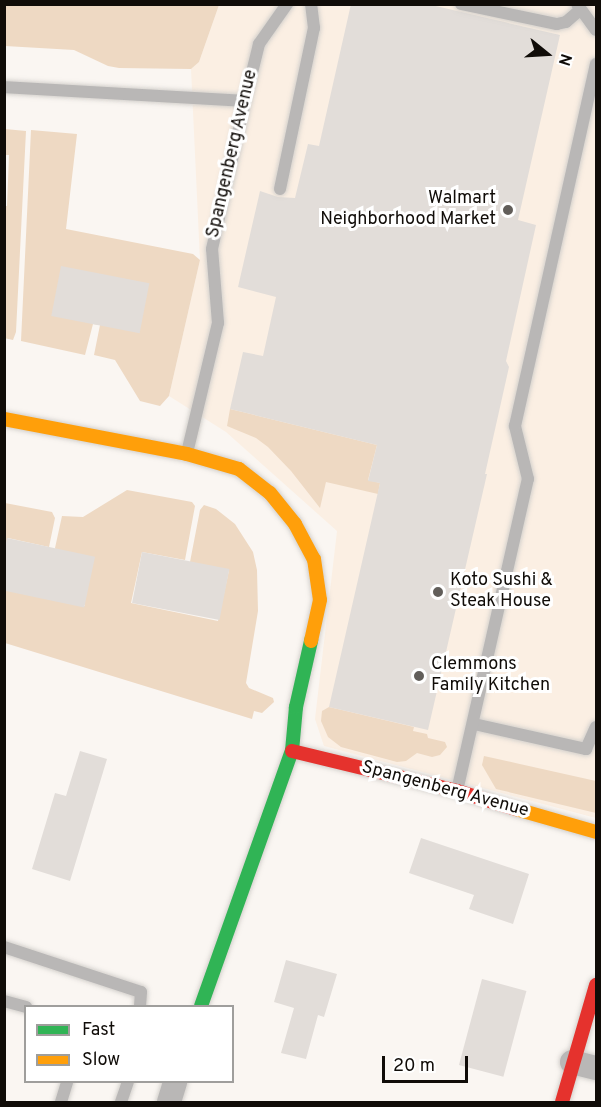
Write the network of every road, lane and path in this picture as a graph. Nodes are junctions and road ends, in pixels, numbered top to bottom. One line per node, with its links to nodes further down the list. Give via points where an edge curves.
1 (287, 4): 8 (lane, Spangenberg Avenue, via 259,44)
2 (311, 4): 9 (lane, via 314,28)
3 (460, 4): 4 (lane, via 557,24 566,22)
4 (579, 7): 5 (lane)
5 (597, 30)
6 (597, 64): 12 (lane, via 515,426 528,479)
7 (4, 87): 8 (lane)
8 (244, 101): 11 (lane, Spangenberg Avenue, via 212,249 219,323)
9 (280, 189)
10 (4, 419): 11 (street)
11 (187, 454): 14 (street, via 239,470 270,493 295,524 314,559 320,600 296,707)
12 (474, 724): 13 (lane, via 586,749); 15 (lane)
13 (597, 727)
14 (292, 751): 15 (street, Spangenberg Avenue); 22 (street)
15 (458, 791): 16 (street, Spangenberg Avenue)
16 (597, 832)
17 (4, 947): 21 (lane, via 141,992)
18 (597, 985): 20 (street)
19 (4, 1001): 23 (lane)
20 (594, 1004): 24 (street)
21 (141, 1005)
22 (201, 1005)
23 (24, 1006)
24 (572, 1062): 25 (street); 32 (street)
25 (597, 1068)
26 (67, 1083): 29 (lane)
27 (128, 1083): 30 (lane)
28 (175, 1083): 31 (street)
29 (61, 1102)
30 (121, 1102)
31 (169, 1102)
32 (562, 1102)

